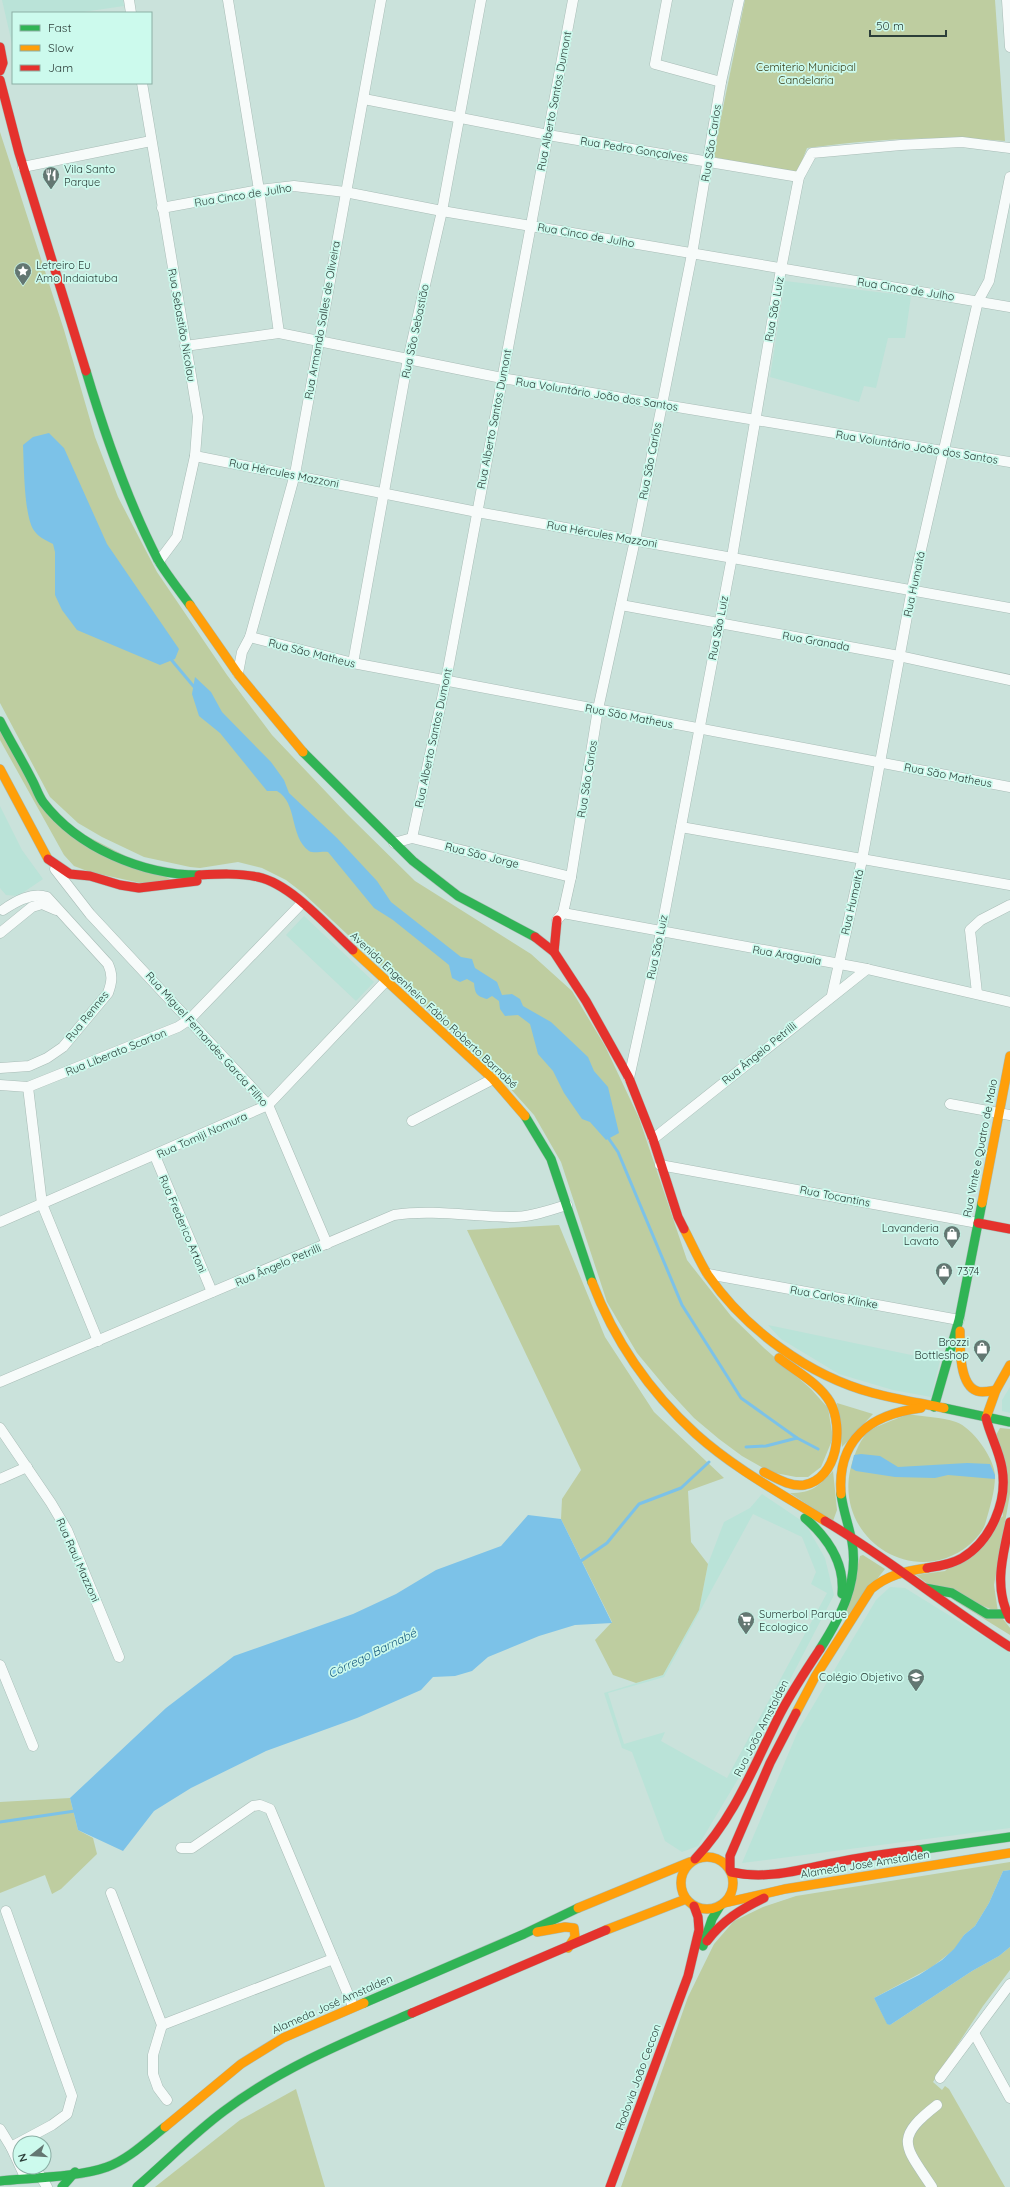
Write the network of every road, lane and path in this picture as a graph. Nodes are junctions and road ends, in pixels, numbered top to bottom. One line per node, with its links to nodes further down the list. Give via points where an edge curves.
1 (129, 0): 9 (street)
2 (228, 0): 27 (street)
3 (381, 0): 16 (street, Rua Armando Salles de Oliveira)
4 (481, 0): 17 (street, Rua São Sebastião)
5 (573, 0): 19 (street, Rua Alberto Santos Dumont)
6 (667, 0): 14 (street, via 655,64)
7 (739, 0): 14 (street, Rua São Carlos)
8 (1007, 0): 11 (street)
9 (131, 12)
10 (0, 47): 12 (main road, via 3,63)
11 (1010, 47)
12 (0, 70)
13 (0, 80): 22 (main road)
14 (721, 82): 23 (street, Rua São Carlos)
15 (142, 84): 20 (street, Rua Sebastião Nicolau)
16 (364, 99): 17 (street, Rua Pedro Gonçalves); 28 (street, Rua Armando Salles de Oliveira)
17 (458, 117): 19 (street, Rua Pedro Gonçalves); 30 (street, Rua São Sebastião)
18 (4, 131): 22 (main road)
19 (548, 135): 23 (street, Rua Pedro Gonçalves); 31 (street, Rua Alberto Santos Dumont)
20 (151, 141): 24 (street); 29 (street, Rua Sebastião Nicolau)
21 (1010, 148): 25 (street, via 962,142 812,153)
22 (19, 153): 24 (main road)
23 (709, 161): 25 (street, Rua Pedro Gonçalves); 32 (street, Rua São Carlos)
24 (23, 167): 51 (main road, via 113,454 137,516)
25 (799, 177): 33 (street, Rua São Luiz)
26 (1010, 177): 34 (street, Rua Humaitá, via 989,282)
27 (259, 190): 28 (street, Rua Cinco de Julho, via 294,186); 29 (street, Rua Cinco de Julho); 36 (street)
28 (345, 192): 30 (street, Rua Cinco de Julho); 37 (street, Rua Armando Salles de Oliveira)
29 (162, 208): 38 (street, Rua Sebastião Nicolau)
30 (442, 211): 31 (street, Rua Cinco de Julho); 39 (street, Rua São Sebastião)
31 (531, 225): 32 (street, Rua Cinco de Julho); 40 (street, Rua Alberto Santos Dumont)
32 (692, 254): 33 (street, Rua Cinco de Julho); 41 (street, Rua São Carlos)
33 (781, 269): 34 (street, Rua Cinco de Julho); 42 (street, Rua São Luiz)
34 (978, 301): 35 (street, Rua Cinco de Julho); 43 (street, Rua Humaitá)
35 (1010, 307)
36 (279, 334): 37 (street, Rua Voluntário João dos Santos); 38 (street, Rua Voluntário João dos Santos)
37 (318, 342): 39 (street, Rua Voluntário João dos Santos); 46 (street, Rua Armando Salles de Oliveira)
38 (185, 346): 44 (street, Rua Sebastião Nicolau, via 198,417)
39 (408, 359): 40 (street, Rua Voluntário João dos Santos); 47 (street, Rua São Sebastião)
40 (502, 378): 41 (street, Rua Voluntário João dos Santos); 48 (street, Rua Alberto Santos Dumont)
41 (662, 404): 42 (street, Rua Voluntário João dos Santos); 49 (street, Rua São Carlos)
42 (756, 420): 43 (street, Rua Voluntário João dos Santos); 50 (street, Rua São Luiz)
43 (944, 451): 45 (street, Rua Voluntário João dos Santos); 52 (street, Rua Humaitá)
44 (196, 456): 46 (street, Rua Hércules Mazzoni); 51 (street, Rua Sebastião Nicolau, via 177,537)
45 (1010, 462)
46 (295, 474): 47 (street, Rua Hércules Mazzoni); 56 (street, Rua Armando Salles de Oliveira)
47 (384, 494): 48 (street, Rua Hércules Mazzoni); 58 (street, Rua São Sebastião)
48 (477, 512): 49 (street, Rua Hércules Mazzoni); 60 (street, Rua Alberto Santos Dumont)
49 (635, 540): 50 (street, Rua Hércules Mazzoni); 53 (street, Rua São Carlos)
50 (732, 557): 52 (street, Rua Hércules Mazzoni); 55 (street, Rua São Luiz)
51 (159, 561): 59 (main road)
52 (912, 589): 54 (street, Rua Hércules Mazzoni); 57 (street, Rua Humaitá)
53 (621, 605): 55 (street, Rua Granada); 62 (street, Rua São Carlos)
54 (1010, 608)
55 (718, 623): 57 (street, Rua Granada); 64 (street, Rua São Luiz)
56 (250, 637): 58 (street, Rua São Matheus); 59 (street, Rua Armando Salles de Oliveira, via 242,652)
57 (899, 656): 61 (street, Rua Granada); 65 (street, Rua Humaitá)
58 (353, 663): 60 (street, Rua São Matheus)
59 (238, 674): 70 (main road, via 300,750)
60 (446, 680): 62 (street, Rua São Matheus); 69 (street, Rua Alberto Santos Dumont)
61 (1010, 680)
62 (598, 709): 64 (street, Rua São Matheus); 74 (street, Rua São Carlos)
63 (0, 721): 73 (main road, Avenida Engenheiro Fábio Roberto Barnabé, via 44,804 72,831 118,857 153,869 179,874)
64 (699, 730): 65 (street, Rua São Matheus); 68 (street, Rua São Luiz)
65 (880, 762): 67 (street, Rua São Matheus); 72 (street, Rua Humaitá)
66 (0, 769): 71 (main road)
67 (1010, 787)
68 (681, 827): 72 (street); 82 (street, Rua São Luiz)
69 (412, 838): 70 (street); 74 (street, Rua São Jorge)
70 (394, 844): 84 (main road, via 458,896)
71 (48, 859): 73 (main road, via 59,869 70,874 90,876 139,888 184,884); 92 (street, Rua Miguel Fernandes Garcia Filho, via 90,914)
72 (862, 860): 75 (street); 86 (street, Rua Humaitá)
73 (224, 874): 76 (main road, Avenida Engenheiro Fábio Roberto Barnabé, via 247,874 267,880 284,887)
74 (571, 877): 80 (street, Rua São Carlos)
75 (1010, 885)
76 (302, 903): 88 (main road, Avenida Engenheiro Fábio Roberto Barnabé); 92 (street, Rua Liberato Scarton)
77 (1010, 905): 89 (street, via 981,920 970,930)
78 (2, 908): 79 (street, Rua Rennes, via 38,894 47,897); 81 (street)
79 (62, 912): 81 (street, Rua Rennes, via 42,904 32,907); 94 (street, Rua Rennes, via 108,964 112,973 112,983 108,993 63,1047 48,1058 29,1066)
80 (560, 916): 82 (street, Rua Araguaia); 84 (main road); 85 (main road)
81 (11, 923): 83 (street)
82 (661, 932): 86 (street, Rua Araguaia); 95 (street, Rua São Luiz)
83 (0, 933)
84 (531, 934): 85 (main road)
85 (554, 952): 95 (main road, via 586,1001)
86 (838, 964): 87 (street, Rua Araguaia); 90 (street, Rua Humaitá)
87 (867, 969): 89 (street, Rua Araguaia); 90 (street, Rua Ângelo Petrilli)
88 (386, 981): 96 (main road, Avenida Engenheiro Fábio Roberto Barnabé); 100 (street, Rua Tomiji Nomura)
89 (977, 993): 91 (street, Rua Araguaia)
90 (832, 995): 104 (street, Rua Ângelo Petrilli)
91 (1010, 1002)
92 (190, 1020): 98 (street, Rua Liberato Scarton); 100 (street, Rua Miguel Fernandes Garcia Filho)
93 (1010, 1056): 101 (main road, Rua Vinte e Quatro de Maio)
94 (0, 1068)
95 (629, 1078): 104 (main road)
96 (493, 1079): 103 (street); 108 (main road, Avenida Engenheiro Fábio Roberto Barnabé, via 513,1100 539,1136 551,1159)
97 (0, 1085): 98 (street, Rua Liberato Scarton)
98 (28, 1087): 107 (street)
99 (950, 1104): 101 (street)
100 (268, 1105): 105 (street, Rua Tomiji Nomura); 112 (street, Rua Miguel Fernandes Garcia Filho)
101 (999, 1114): 102 (street); 110 (main road, Rua Vinte e Quatro de Maio)
102 (1010, 1116)
103 (412, 1121)
104 (653, 1139): 106 (main road)
105 (154, 1156): 107 (street, Rua Tomiji Nomura); 114 (street, Rua Frederico Artoni)
106 (660, 1165): 110 (street, Rua Tocantins); 113 (main road, via 678,1218)
107 (42, 1204): 109 (street, Rua Tomiji Nomura); 117 (street)
108 (567, 1204): 112 (street, Rua Ângelo Petrilli, via 540,1213 515,1217 414,1212 401,1214); 125 (main road, Avenida Engenheiro Fábio Roberto Barnabé, via 588,1272 617,1337 663,1402 697,1436)
109 (0, 1222)
110 (978, 1223): 111 (main road, Rua Tocantins); 115 (main road, Rua Vinte e Quatro de Maio)
111 (1010, 1229)
112 (328, 1244): 114 (street, Rua Ângelo Petrilli)
113 (708, 1274): 115 (street, Rua Carlos Klinke); 116 (main road, via 726,1298)
114 (212, 1292): 117 (street, Rua Ângelo Petrilli)
115 (959, 1320): 120 (main road, via 961,1357 967,1382 974,1390); 121 (main road, Rua Vinte e Quatro de Maio)
116 (758, 1332): 121 (main road, via 796,1359 841,1382 872,1393); 125 (main road, via 779,1359 829,1400 837,1422 837,1443 829,1465 821,1476 809,1483 783,1482 745,1461)
117 (98, 1341): 119 (street, Rua Ângelo Petrilli)
118 (1010, 1365): 120 (main road)
119 (0, 1382)
120 (996, 1390): 122 (main road)
121 (934, 1407): 122 (main road); 130 (main road, Rua João Amstalden, via 901,1410 886,1415 870,1423 853,1440 846,1452 841,1476 842,1506)
122 (986, 1418): 123 (main road); 132 (main road, via 988,1432 1003,1471 998,1513 990,1530 974,1549 959,1560)
123 (1010, 1422)
124 (0, 1428): 126 (street, Rua Raul Mazzoni)
125 (728, 1458): 128 (main road, Avenida Engenheiro Fábio Roberto Barnabé)
126 (27, 1467): 127 (street); 137 (street, Rua Raul Mazzoni, via 67,1530)
127 (0, 1479)
128 (780, 1493): 130 (main road, Avenida Engenheiro Fábio Roberto Barnabé); 131 (main road, via 790,1506 818,1529)
129 (1010, 1522): 134 (main road, via 1000,1581 1002,1604)
130 (849, 1535): 131 (main road); 132 (main road, Avenida Engenheiro Fábio Roberto Barnabé); 135 (main road, Rua João Amstalden, via 854,1560 852,1583)
131 (838, 1564): 135 (main road, via 843,1590)
132 (901, 1572): 133 (main road, Avenida Engenheiro Fábio Roberto Barnabé); 144 (main road, via 880,1580 871,1589 815,1677 770,1763 730,1856)
133 (922, 1588): 134 (main road, via 952,1592 987,1614); 136 (main road, Avenida Engenheiro Fábio Roberto Barnabé)
134 (1008, 1617)
135 (835, 1626): 143 (main road, Rua João Amstalden, via 790,1695 717,1835 709,1847)
136 (1010, 1647)
137 (119, 1657)
138 (0, 1665): 139 (street)
139 (33, 1746)
140 (1010, 1837): 144 (main road, Alameda José Amstalden, via 847,1860 762,1876 746,1876)
141 (181, 1848): 154 (street, via 192,1848 253,1806 260,1805 270,1809)
142 (1010, 1853): 145 (main road, Alameda José Amstalden)
143 (693, 1861): 144 (main road, via 711,1857 719,1859); 147 (main road, via 683,1872 681,1879 682,1892); 151 (main road, Alameda José Amstalden, via 569,1911)
144 (731, 1871): 148 (main road, via 731,1894)
145 (784, 1889): 148 (main road, Alameda José Amstalden, via 738,1898); 153 (main road, via 732,1914 715,1930)
146 (111, 1893): 158 (street)
147 (686, 1899): 149 (main road); 152 (main road, via 646,1913)
148 (722, 1904): 149 (main road, via 712,1909); 153 (main road, via 712,1919)
149 (694, 1906): 155 (main road, via 699,1930)
150 (6, 1911): 165 (street, via 72,2096 67,2114)
151 (524, 1934): 152 (main road, via 574,1928 575,1937); 157 (main road, Alameda José Amstalden)
152 (568, 1948): 175 (main road, via 339,2044 292,2068 224,2112)
153 (702, 1948): 155 (main road)
154 (333, 1959): 157 (street); 158 (street)
155 (688, 1976): 176 (main road, Rodovia João Ceccon)
156 (1010, 1984): 159 (street)
157 (352, 2006): 168 (main road, Alameda José Amstalden, via 283,2038 241,2064 133,2153 107,2167)
158 (162, 2025): 162 (street, via 153,2054 153,2074 158,2088)
159 (974, 2033): 160 (street); 161 (street)
160 (940, 2078)
161 (1010, 2098)
162 (167, 2100)
163 (937, 2105): 177 (street, via 917,2120 908,2137 911,2156)
164 (0, 2129): 166 (street)
165 (34, 2135)
166 (11, 2147): 171 (street)
167 (52, 2171): 168 (main road, Alameda José Amstalden)
168 (75, 2172): 174 (main road)
169 (29, 2175): 171 (main road, Alameda José Amstalden)
170 (40, 2175): 173 (street)
171 (25, 2177): 172 (main road, Alameda José Amstalden)
172 (0, 2181)
173 (47, 2187)
174 (62, 2187)
175 (137, 2187)
176 (610, 2187)
177 (932, 2187)

